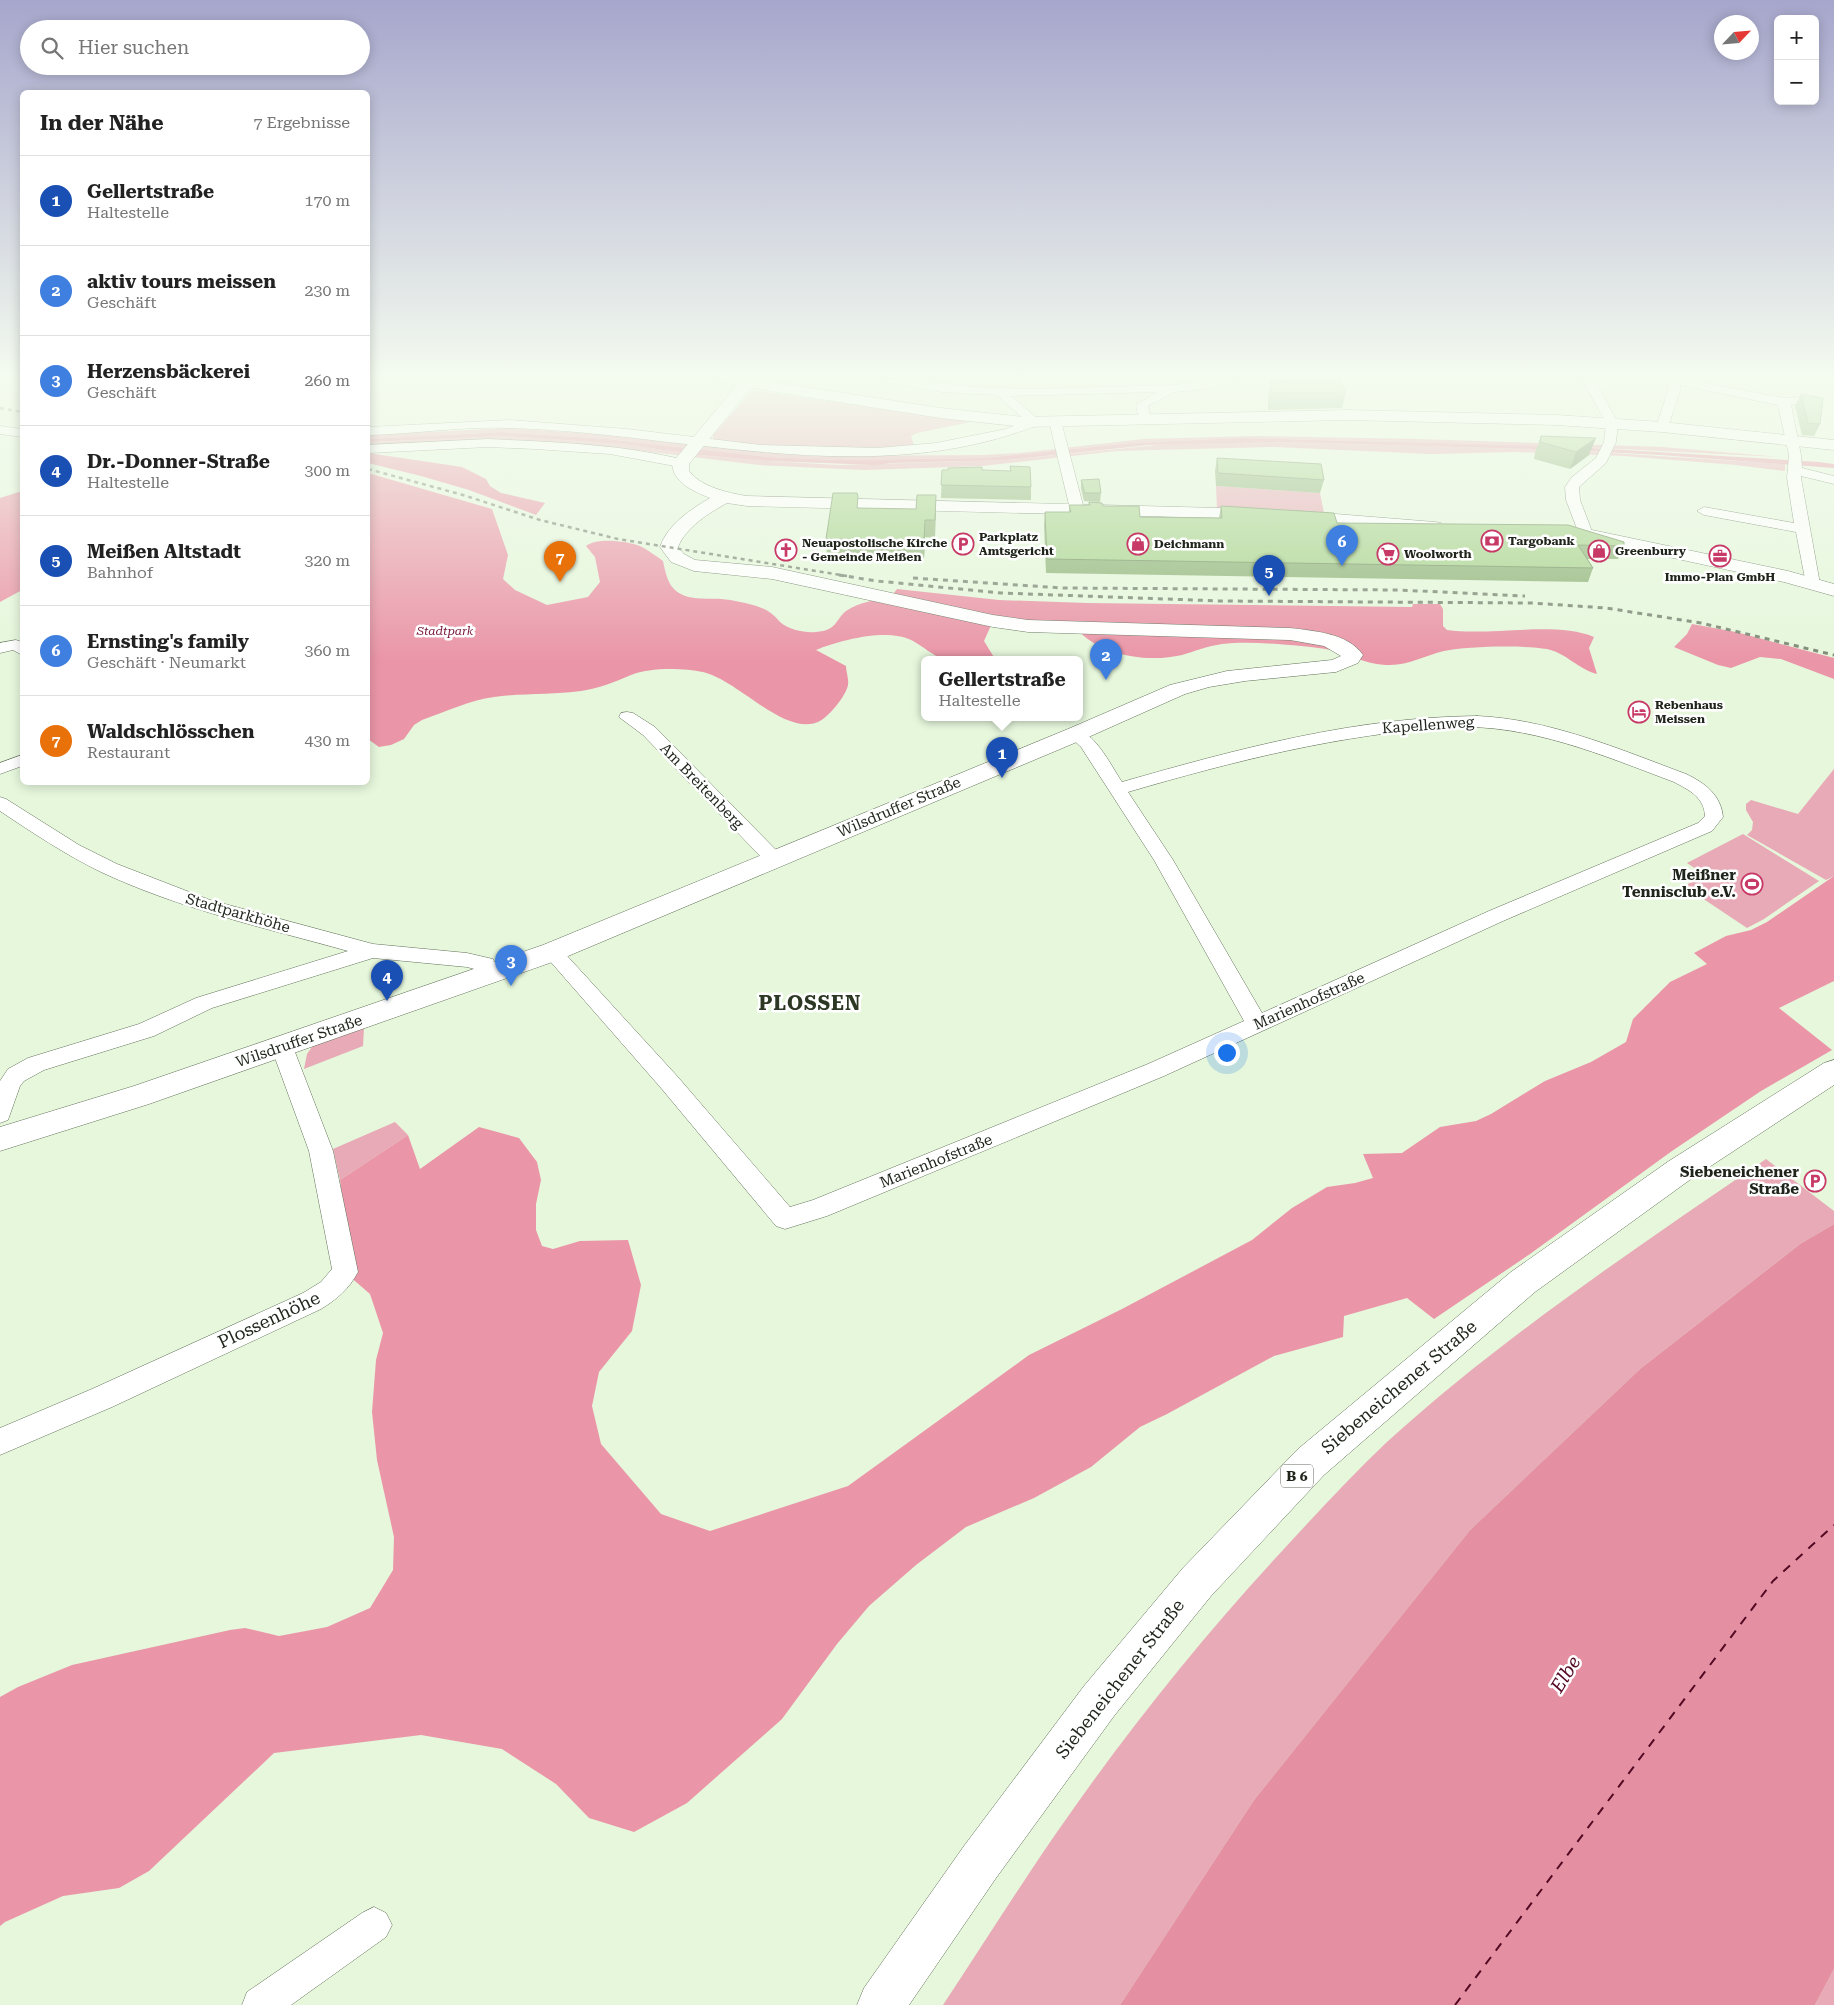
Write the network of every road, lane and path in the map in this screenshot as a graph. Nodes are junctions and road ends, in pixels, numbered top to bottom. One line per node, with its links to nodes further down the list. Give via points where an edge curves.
1 (683, 473): 7 (main road)
2 (1069, 473): 8 (street)
3 (1586, 473): 12 (street, via 1572,487)
4 (1794, 473): 11 (street)
5 (1820, 473): 6 (street)
6 (1834, 480)
7 (722, 498): 8 (main road, via 755,502); 18 (main road, Wilsdruffer Straße, via 700,512 673,539 670,547 678,559 698,566 772,573 992,621 1028,626 1290,634 1332,642 1352,655 1351,659 1336,666 1222,679 1190,686)
8 (1077, 509): 10 (main road, via 1277,515)
9 (1704, 511): 11 (street)
10 (1457, 528)
11 (1802, 529): 13 (street)
12 (1578, 533): 13 (main road)
13 (1813, 584): 14 (main road)
14 (1834, 590)
15 (0, 648): 16 (street, via 16,645)
16 (20, 648)
17 (627, 717): 24 (street, Am Breitenberg, via 648,731)
18 (1076, 734): 21 (street, via 1088,744); 24 (main road, Wilsdruffer Straße)
19 (20, 761): 20 (street)
20 (0, 769)
21 (1119, 789): 23 (street, Kapellenweg, via 1288,744 1371,729 1473,721 1513,725 1566,738 1680,778 1709,798); 28 (street)
22 (0, 803): 25 (street, Stadtparkhöhe, via 72,849 156,888 204,906)
23 (1714, 817): 28 (street, Marienhofstraße, via 1705,827 1496,916)
24 (774, 859): 26 (main road, Wilsdruffer Straße)
25 (372, 951): 27 (street, Stadtparkhöhe, via 467,960 486,964); 31 (street, via 204,1004 146,1030 36,1064 10,1081)
26 (552, 952): 27 (main road, Wilsdruffer Straße); 28 (street, Marienhofstraße, via 670,1082 785,1219 818,1209 1156,1070)
27 (490, 974): 29 (main road, Wilsdruffer Straße)
28 (1257, 1024)
29 (282, 1047): 32 (main road, Wilsdruffer Straße); 33 (street, Plossenhöhe, via 321,1151 345,1272 330,1290 312,1301)
30 (1834, 1071): 36 (main road, Siebeneichener Straße / B 6, via 1680,1170 1522,1282 1311,1462 1197,1582 1099,1701 980,1862)
31 (0, 1114)
32 (0, 1139)
33 (0, 1442)
34 (374, 1925): 35 (street)
35 (260, 2005)
36 (881, 2005)

